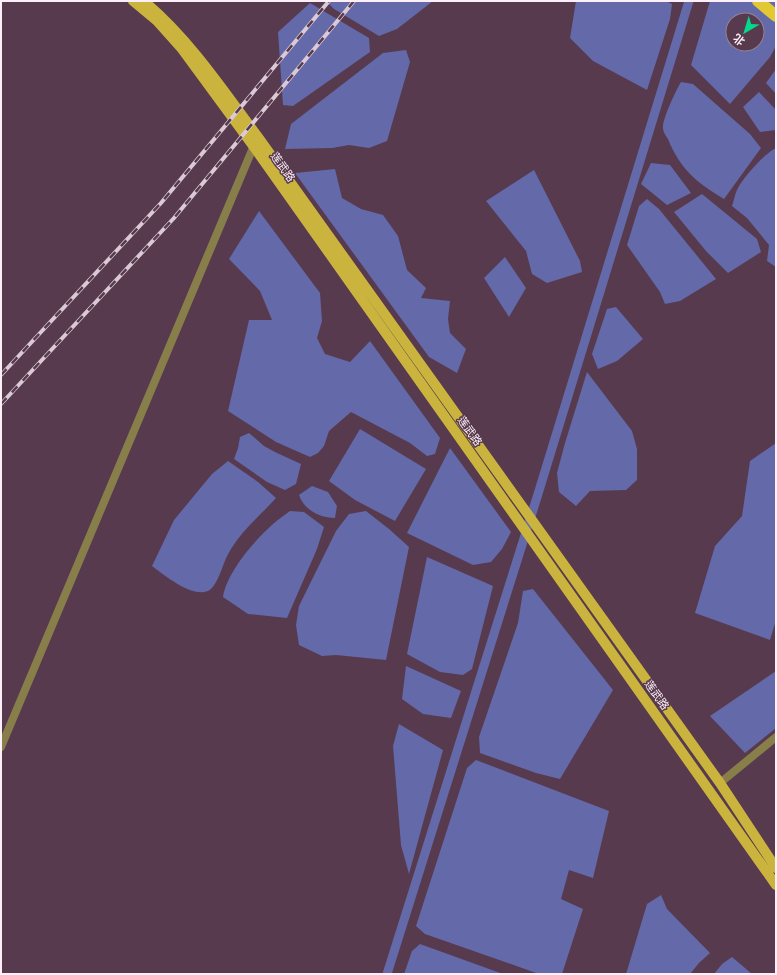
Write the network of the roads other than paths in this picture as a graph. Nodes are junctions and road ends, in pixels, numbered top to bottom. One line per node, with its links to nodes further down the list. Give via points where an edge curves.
1 (133, 1): 5 (main road, 莲武路, via 157,21 182,49)
2 (144, 1): 5 (main road, 莲武路, via 162,16 188,45)
3 (758, 1): 4 (highway)
4 (776, 16)
5 (256, 142): 7 (street); 8 (main road, 莲武路); 10 (main road, 莲武路)
6 (776, 737): 8 (street)
7 (1, 747)
8 (720, 783): 9 (main road, 莲武路)
9 (776, 868)
10 (776, 885)

